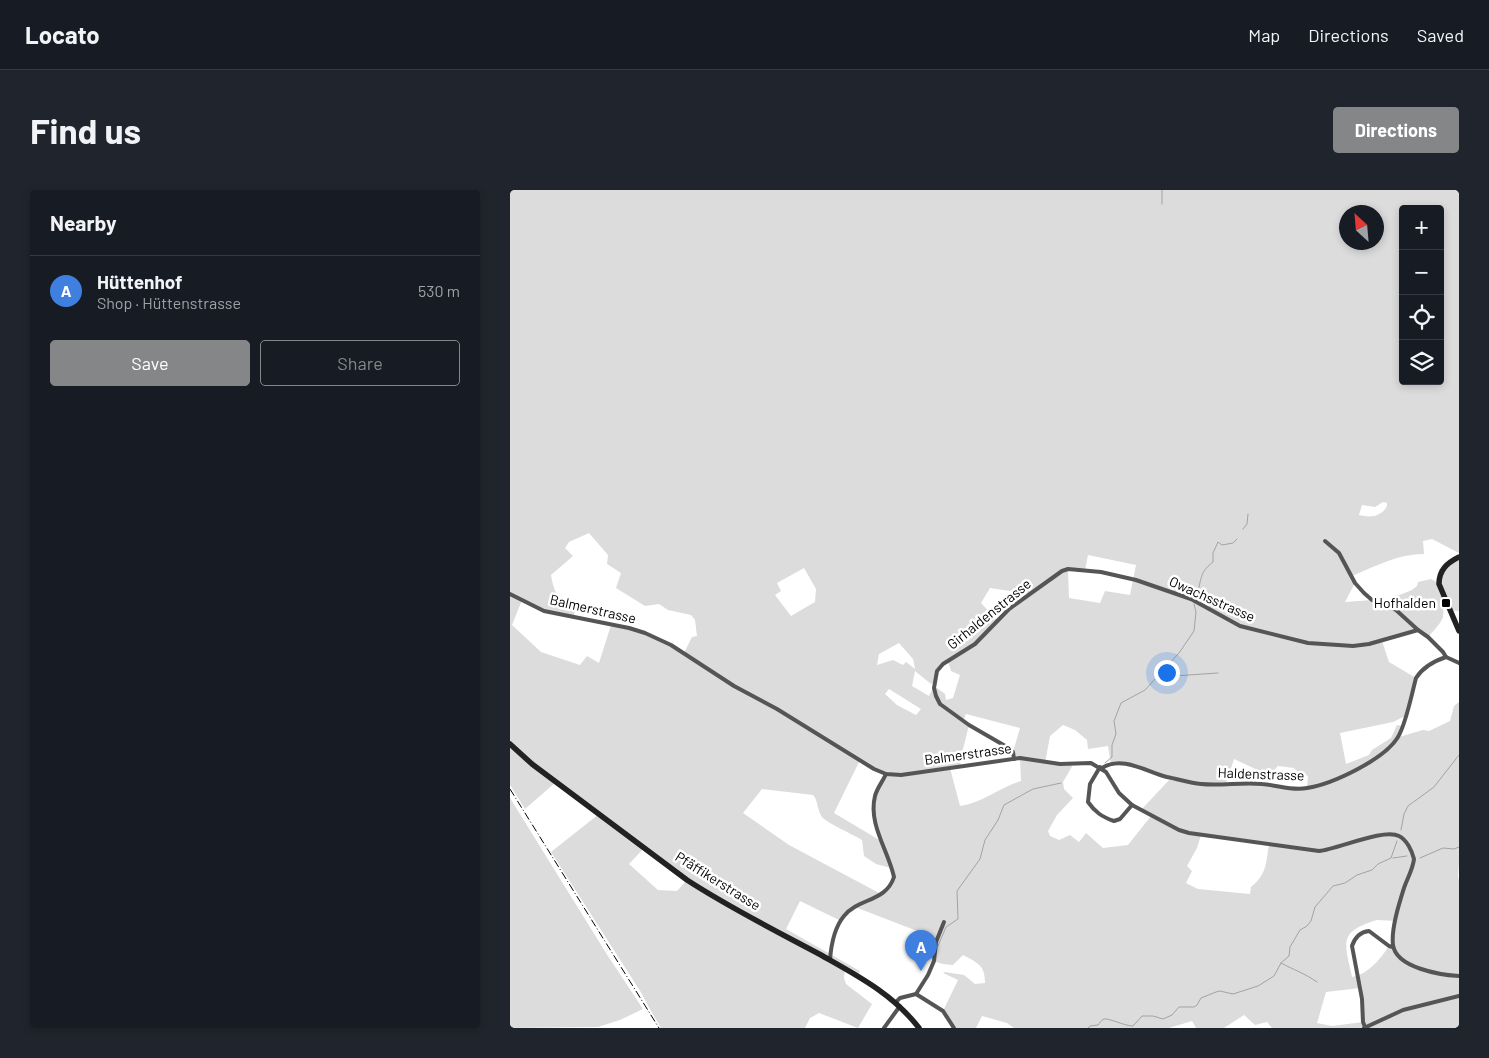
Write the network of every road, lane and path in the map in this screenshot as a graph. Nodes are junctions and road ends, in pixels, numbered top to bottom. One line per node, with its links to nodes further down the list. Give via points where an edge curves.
1 (1325, 541): 5 (street, via 1339,553 1364,593 1396,610)
2 (1459, 558): 6 (main road, via 1446,566 1439,584)
3 (1062, 570): 5 (street, Owachsstrasse, via 1116,574 1191,599 1240,626 1308,643 1353,646); 10 (street, Girhaldenstrasse, via 1009,608 975,644 937,671 934,688 940,704 968,725 1007,747 1013,752)
4 (510, 594): 12 (street, Balmerstrasse, via 544,611 629,628 671,645 734,686)
5 (1418, 630): 7 (street)
6 (1459, 631)
7 (1446, 657): 8 (street); 11 (street, Haldenstrasse, via 1419,673 1401,732 1382,754 1350,773 1317,786 1292,789 1263,784 1202,784 1121,763)
8 (1459, 663)
9 (510, 744): 16 (main road, Pfäffikerstrasse, via 687,880)
10 (1014, 759): 11 (street, Balmerstrasse, via 1060,764 1091,763); 12 (street, Balmerstrasse, via 901,775)
11 (1101, 768): 13 (street); 13 (street, via 1090,784 1088,802 1092,807 1101,816 1114,821)
12 (886, 774): 16 (street, via 875,796 873,810 875,825 894,877 886,891 844,916 832,941)
13 (1132, 805): 15 (street, via 1189,833 1319,851 1381,835 1398,836 1405,840 1414,859 1393,934)
14 (944, 922): 18 (street, via 928,976)
15 (1393, 947): 17 (street, via 1400,957 1421,970); 24 (street, via 1369,931 1354,939 1352,946)
16 (830, 960): 20 (main road, Pfäffikerstrasse, via 875,986)
17 (1459, 976)
18 (916, 994): 20 (street, via 900,998); 23 (street, via 943,1012)
19 (1459, 996): 24 (street, via 1403,1010)
20 (898, 1004): 21 (street); 22 (main road, Pfäffikerstrasse)
21 (885, 1026)
22 (919, 1028)
23 (954, 1028)
24 (1364, 1028)

